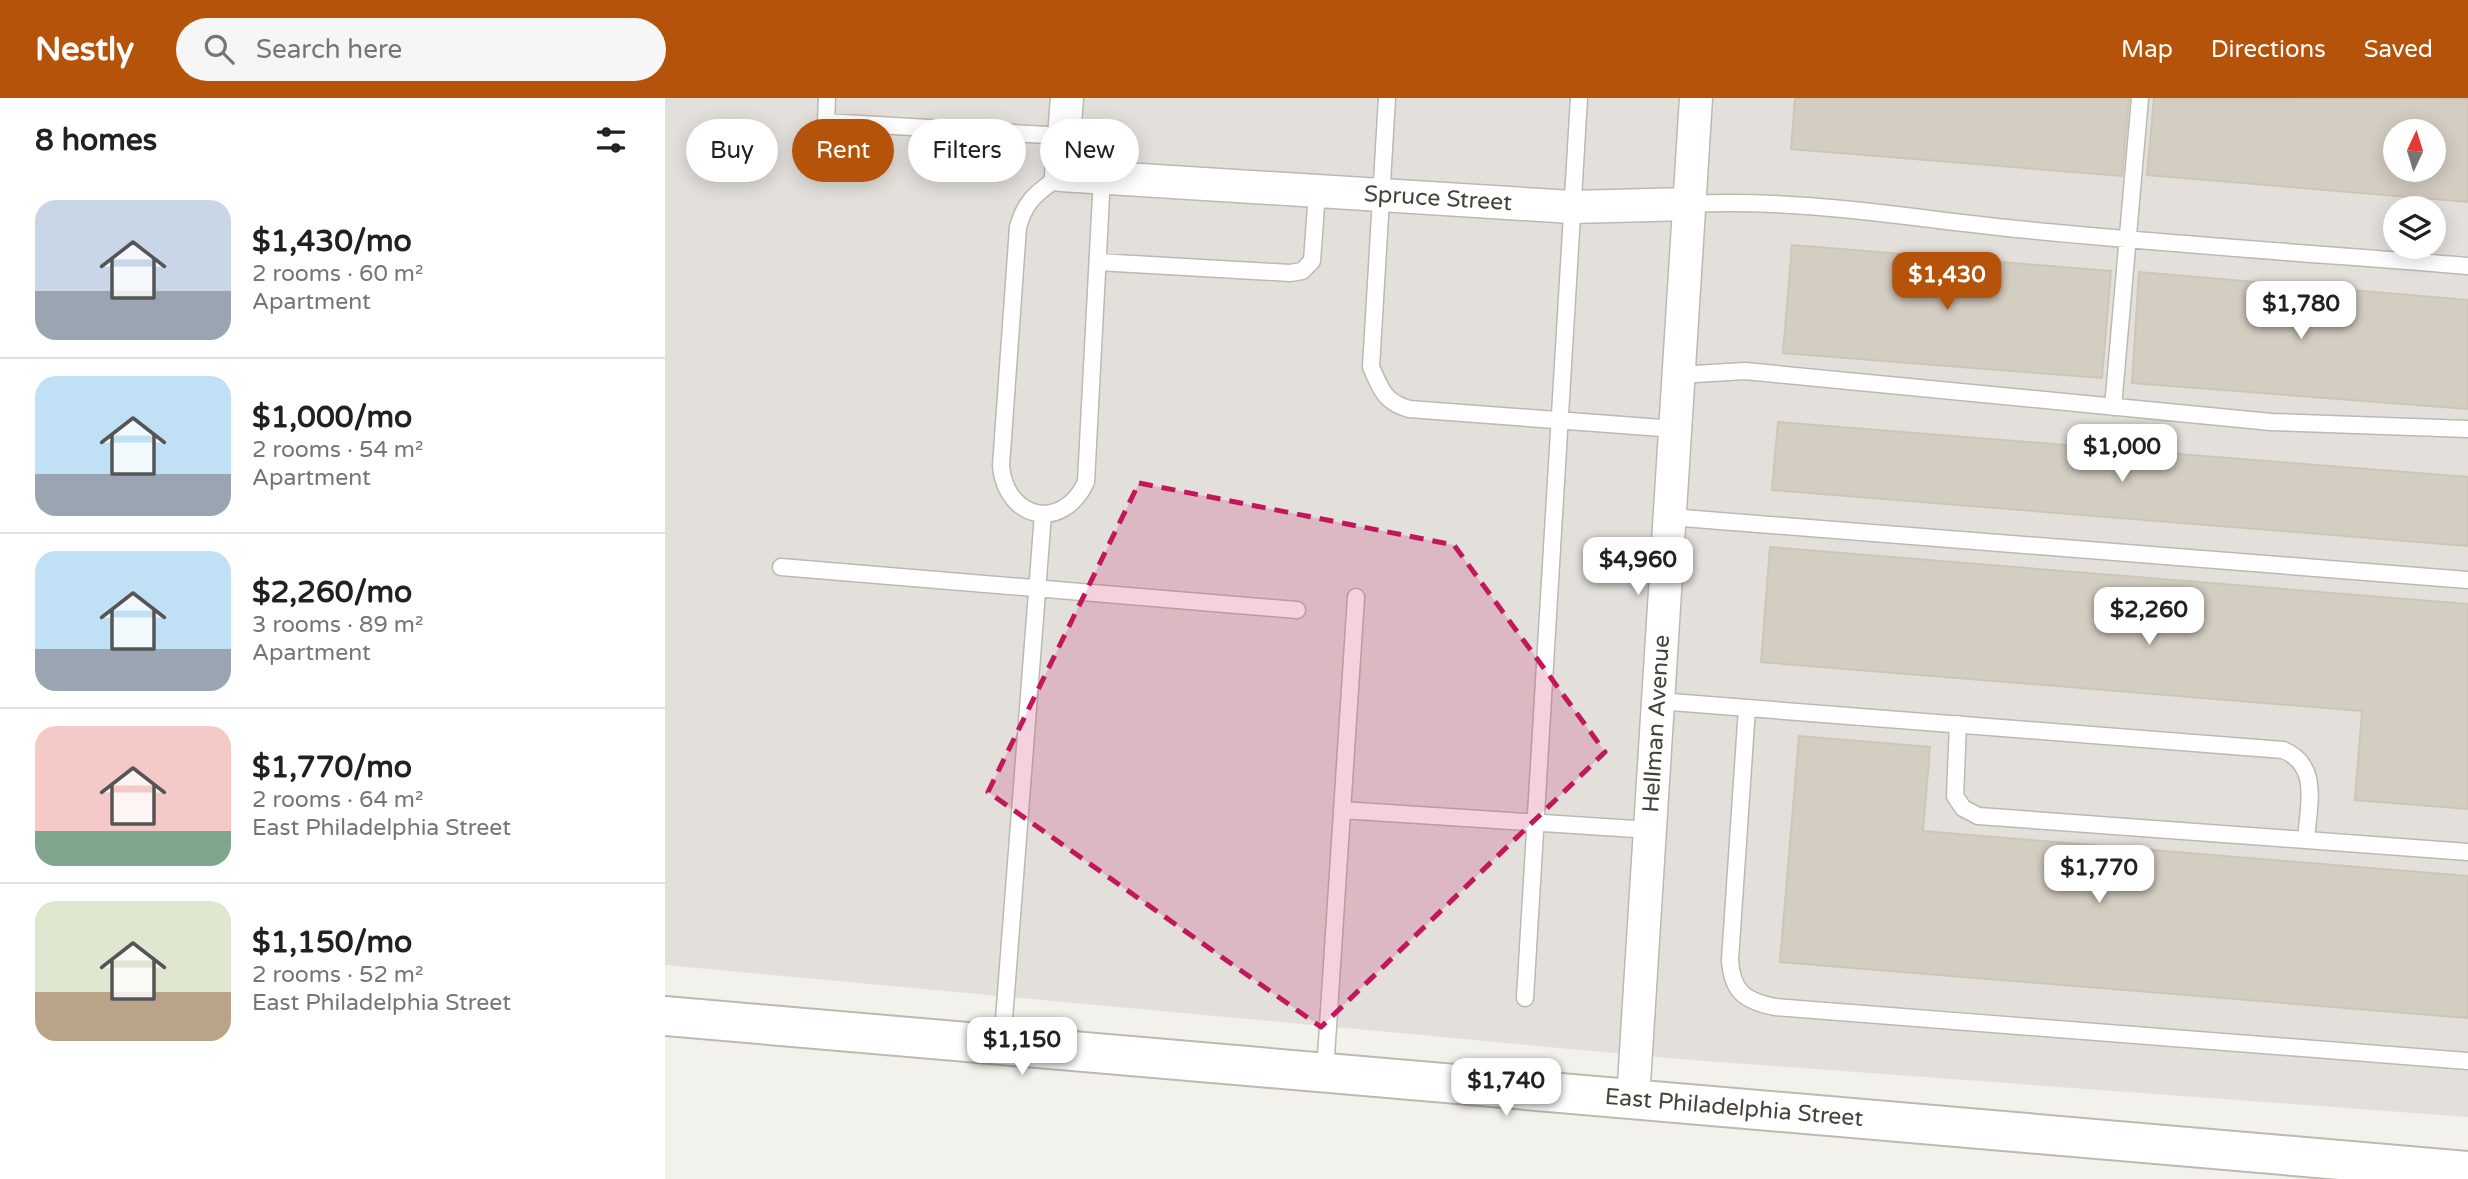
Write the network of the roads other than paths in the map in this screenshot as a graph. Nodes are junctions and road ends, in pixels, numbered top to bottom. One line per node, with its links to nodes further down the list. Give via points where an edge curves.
1 (827, 98): 8 (lane, via 826,122)
2 (1067, 98): 7 (street)
3 (1387, 98): 13 (lane)
4 (1579, 98): 15 (lane)
5 (1696, 98): 14 (street, Hellman Avenue)
6 (2140, 98): 16 (lane)
7 (1065, 119)
8 (1040, 135)
9 (1139, 180): 12 (street, Spruce Street)
10 (1052, 182): 24 (lane, via 1026,204 1018,227 1001,466 1007,493 1029,511)
11 (1102, 182): 17 (lane)
12 (1317, 192): 13 (street, Spruce Street); 17 (lane, via 1312,261 1302,271)
13 (1379, 196): 15 (street, Spruce Street); 21 (lane, via 1371,367 1383,394 1409,410)
14 (1689, 204): 15 (street, Spruce Street); 16 (lane, via 1738,201); 19 (street, Hellman Avenue)
15 (1572, 207): 21 (lane)
16 (2129, 238): 18 (lane); 20 (lane)
17 (1098, 262): 24 (lane, via 1086,482 1070,505)
18 (2468, 266)
19 (1678, 375): 20 (lane, via 1745,372); 22 (street, Hellman Avenue)
20 (2113, 407): 23 (lane, via 2270,422)
21 (1559, 421): 22 (lane); 35 (lane)
22 (1675, 429): 25 (street, Hellman Avenue)
23 (2468, 429)
24 (1044, 514): 28 (lane)
25 (1670, 517): 27 (lane); 31 (street, Hellman Avenue)
26 (781, 567): 28 (lane)
27 (2468, 580)
28 (1037, 588): 30 (lane); 41 (lane)
29 (1356, 597): 34 (lane)
30 (1297, 610)
31 (1658, 701): 32 (lane); 36 (street, Hellman Avenue)
32 (1747, 708): 33 (lane); 42 (lane, via 1730,960 1731,977 1739,990 1759,1004)
33 (1958, 724): 37 (lane, via 2283,750 2301,760 2310,780); 37 (lane, via 1955,796 1963,808 1978,816)
34 (1342, 810): 35 (lane); 43 (lane)
35 (1535, 823): 36 (lane); 39 (lane)
36 (1650, 830): 44 (street, Hellman Avenue)
37 (2306, 840): 38 (lane)
38 (2468, 852)
39 (1525, 998)
40 (665, 1016): 41 (street, East Philadelphia Street)
41 (1002, 1045): 43 (street, East Philadelphia Street)
42 (2468, 1061)
43 (1325, 1072): 44 (street, East Philadelphia Street)
44 (1633, 1099): 45 (street, East Philadelphia Street)
45 (2468, 1171)

